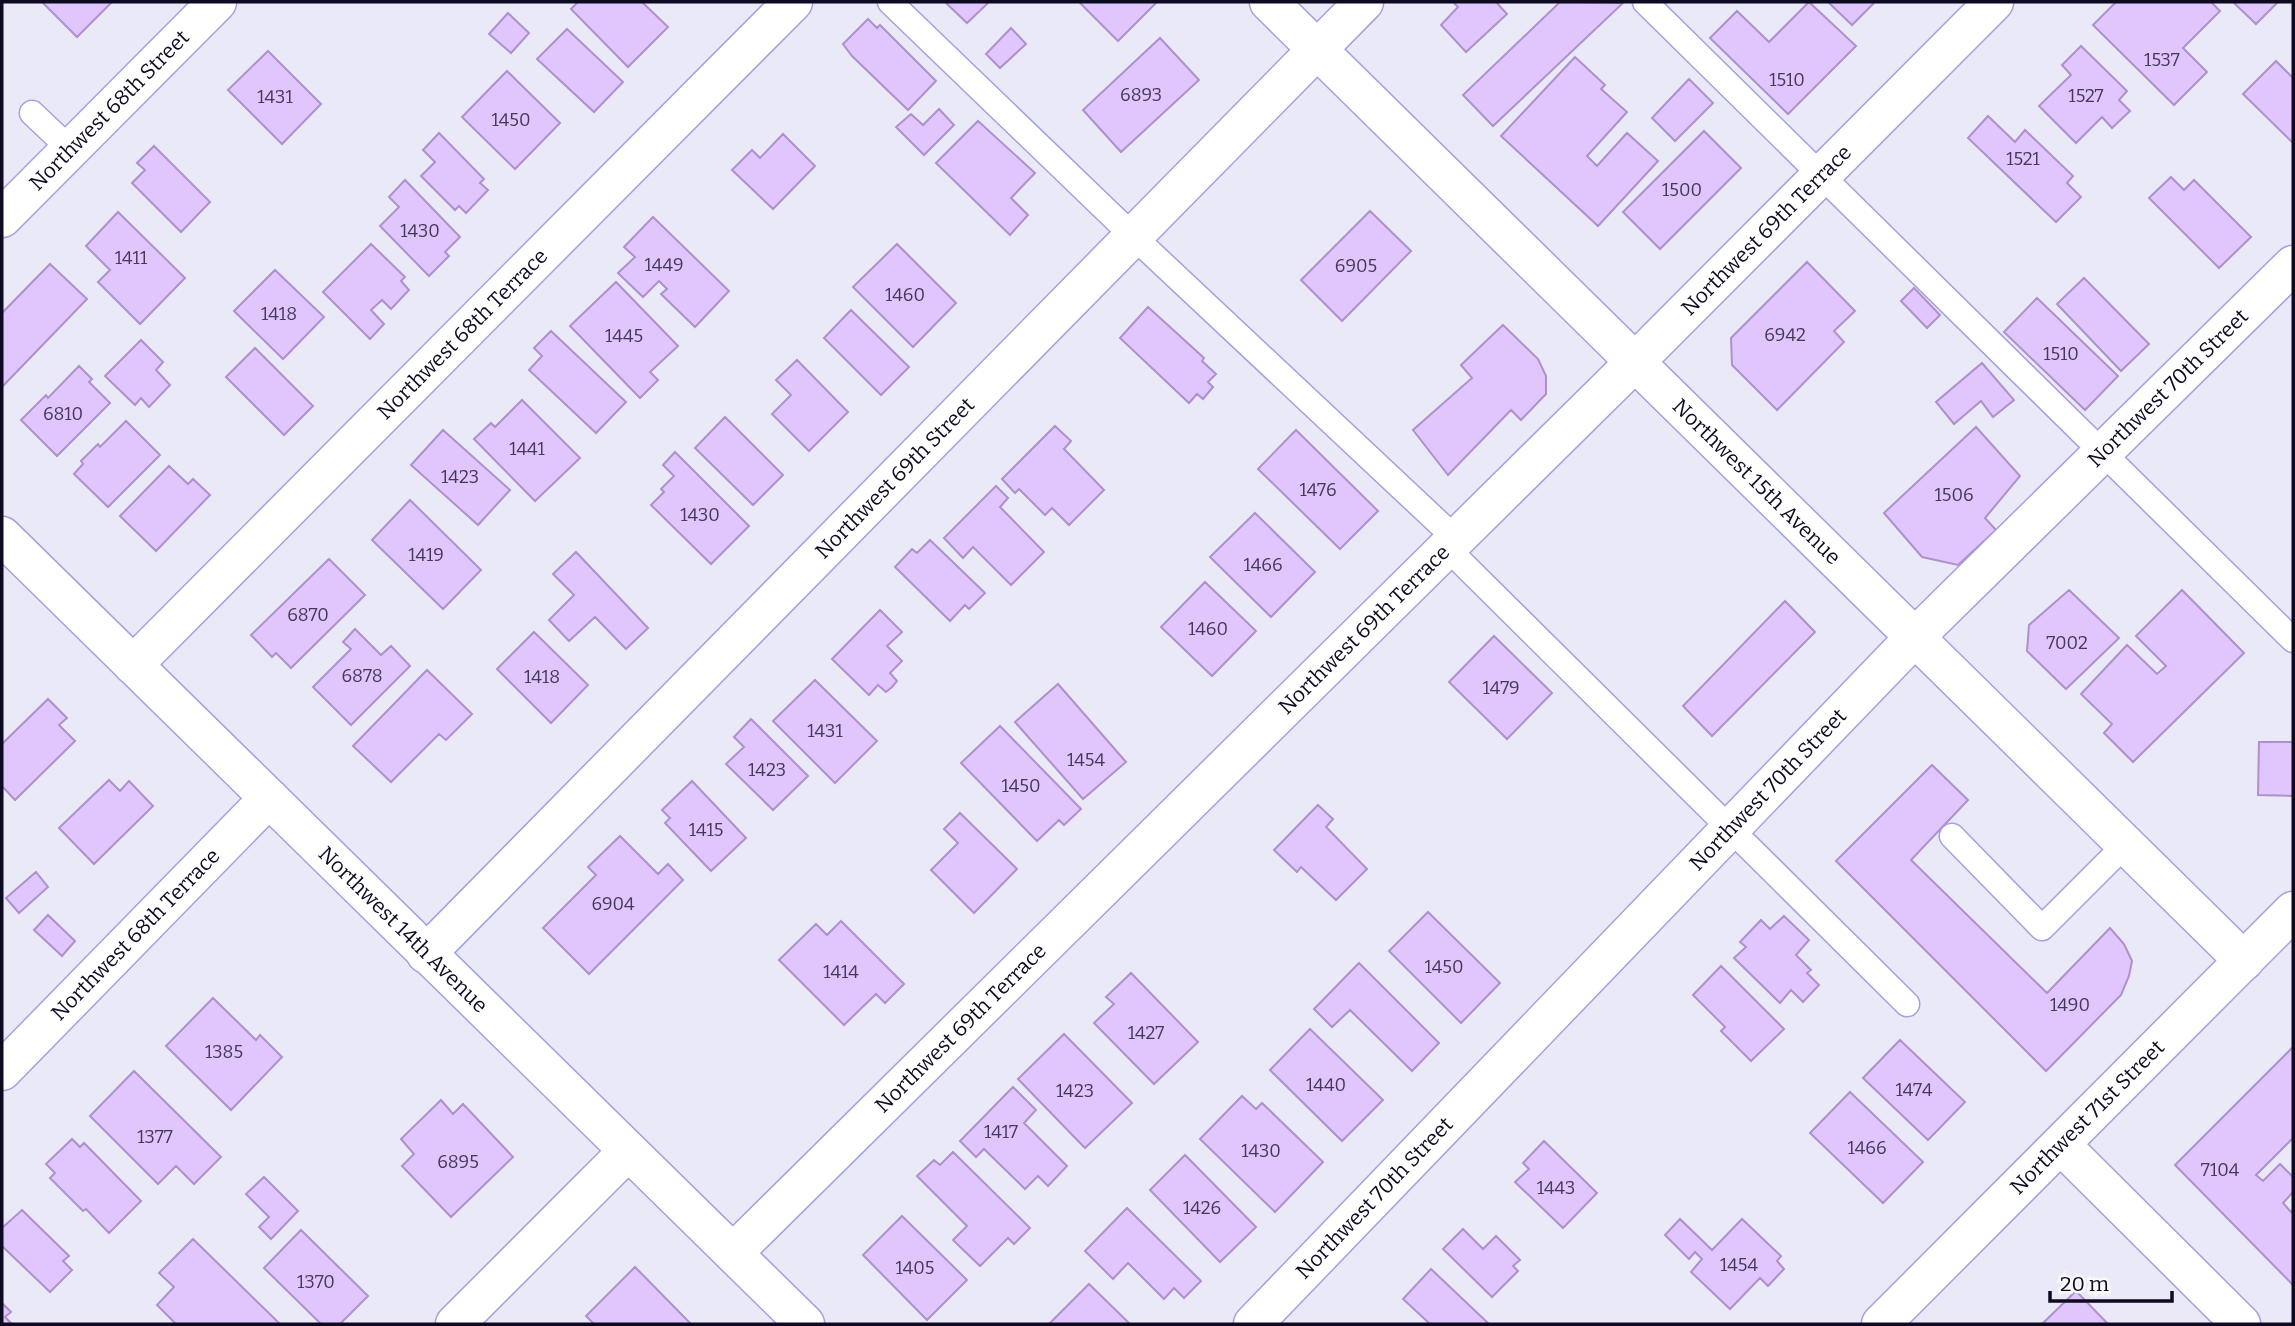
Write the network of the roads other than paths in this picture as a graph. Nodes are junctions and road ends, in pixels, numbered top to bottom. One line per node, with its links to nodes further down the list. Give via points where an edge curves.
1 (217, 2): 10 (street, Northwest 68th Street)
2 (793, 2): 21 (street, Northwest 68th Terrace)
3 (890, 2): 13 (lane)
4 (1269, 2): 8 (street, Northwest 15th Avenue)
5 (1364, 2): 8 (street, Northwest 69th Street)
6 (1645, 2): 11 (lane)
7 (1994, 2): 11 (street, Northwest 69th Terrace)
8 (1318, 49): 13 (street, Northwest 69th Street); 15 (street, Northwest 15th Avenue)
9 (32, 113): 10 (lane)
10 (70, 149): 12 (street, Northwest 68th Street)
11 (1820, 176): 15 (street, Northwest 69th Terrace); 16 (lane)
12 (2, 218)
13 (1133, 236): 18 (lane); 27 (street, Northwest 69th Street)
14 (2293, 265): 16 (street, Northwest 70th Street)
15 (1636, 361): 18 (street, Northwest 69th Terrace); 19 (street, Northwest 15th Avenue)
16 (2102, 452): 19 (street, Northwest 70th Street); 20 (lane)
17 (2, 536): 21 (street, Northwest 14th Avenue)
18 (1452, 544): 23 (lane); 33 (street, Northwest 69th Terrace)
19 (1914, 638): 23 (street, Northwest 70th Street); 25 (street, Northwest 15th Avenue)
20 (2293, 640)
21 (133, 665): 22 (street, Northwest 14th Avenue)
22 (269, 798): 27 (street, Northwest 14th Avenue); 30 (street, Northwest 68th Terrace)
23 (1730, 829): 29 (lane); 36 (street, Northwest 70th Street)
24 (1952, 836): 25 (lane, via 2042,928)
25 (2125, 845): 28 (street, Northwest 15th Avenue)
26 (2293, 911): 28 (street, Northwest 71st Street)
27 (426, 954): 32 (street, Northwest 14th Avenue)
28 (2244, 961): 31 (street, Northwest 71st Street)
29 (1907, 1004)
30 (2, 1071)
31 (2061, 1145): 37 (street, Northwest 71st Street); 38 (street)
32 (628, 1151): 33 (street, Northwest 14th Avenue); 34 (street)
33 (733, 1254): 35 (street, Northwest 14th Avenue)
34 (456, 1324)
35 (805, 1324)
36 (1253, 1324)
37 (1881, 1324)
38 (2241, 1324)

